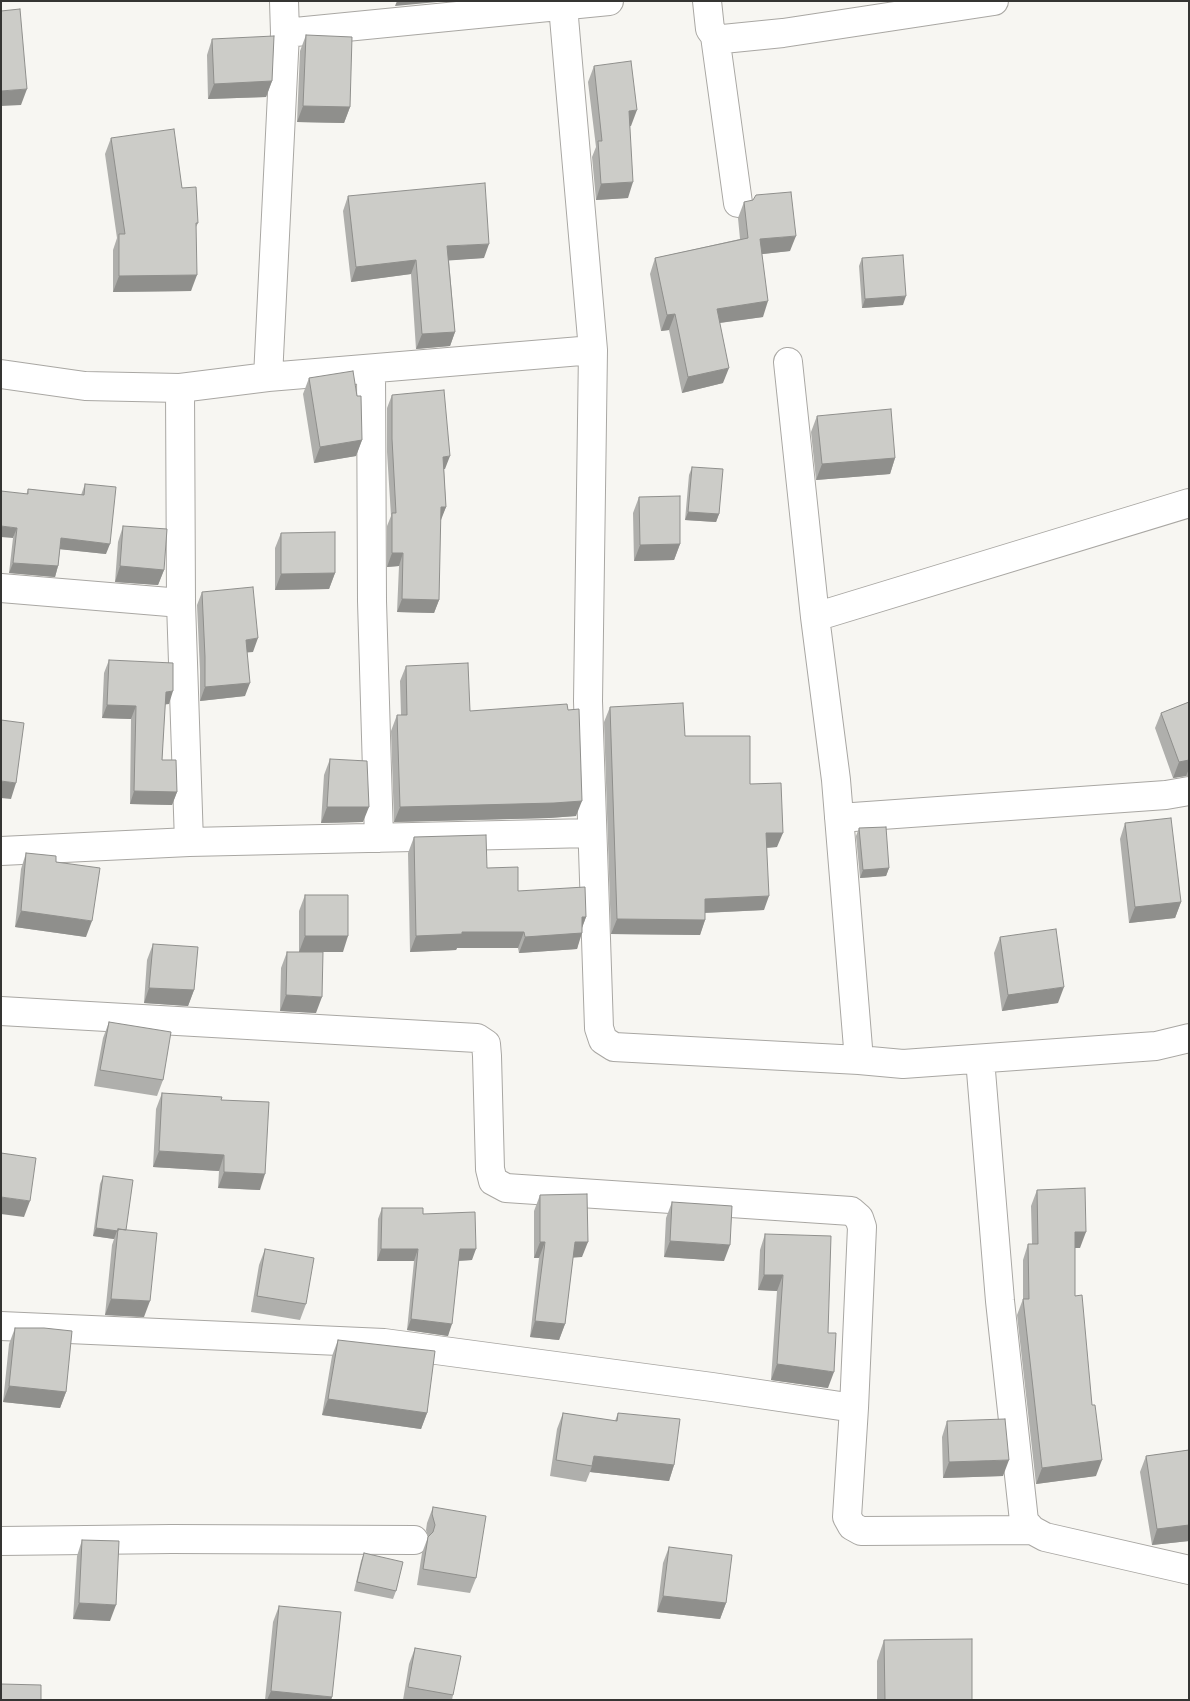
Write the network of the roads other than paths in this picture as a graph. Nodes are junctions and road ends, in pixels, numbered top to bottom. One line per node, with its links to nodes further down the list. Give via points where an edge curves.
1 (284, 1): 6 (street)
2 (609, 1): 5 (street)
3 (707, 1): 7 (street, via 710,30)
4 (994, 1): 7 (street, via 783,33)
5 (563, 6): 6 (street); 9 (street)
6 (285, 33): 13 (street)
7 (715, 36): 8 (street)
8 (738, 203)
9 (593, 350): 11 (street); 21 (street, via 588,700)
10 (788, 362): 18 (street)
11 (371, 368): 13 (street); 22 (street, via 372,601)
12 (1, 374): 14 (street, via 84,386)
13 (268, 377): 14 (street)
14 (180, 388): 17 (street)
15 (1189, 503): 18 (street)
16 (1, 588): 17 (street)
17 (181, 603): 23 (street)
18 (815, 617): 20 (street)
19 (1189, 790): 20 (street, via 1166,795)
20 (839, 818): 28 (street)
21 (592, 834): 22 (street); 28 (street, via 599,1028 603,1040 614,1047)
22 (379, 838): 23 (street)
23 (189, 842): 24 (street)
24 (1, 851)
25 (1, 1011): 30 (street, via 477,1038 486,1044 490,1169 493,1181 506,1188 851,1211 859,1218 862,1227)
26 (1189, 1038): 27 (street, via 1156,1046)
27 (980, 1058): 28 (street, via 903,1064); 31 (street, via 1000,1302 1023,1511 1024,1520)
28 (859, 1060)
29 (1, 1326): 30 (street, via 384,1344)
30 (854, 1408): 31 (street, via 847,1517 852,1526 861,1531)
31 (1032, 1530): 34 (street, via 1045,1537)
32 (414, 1540): 33 (street)
33 (1, 1541)
34 (1189, 1570)

